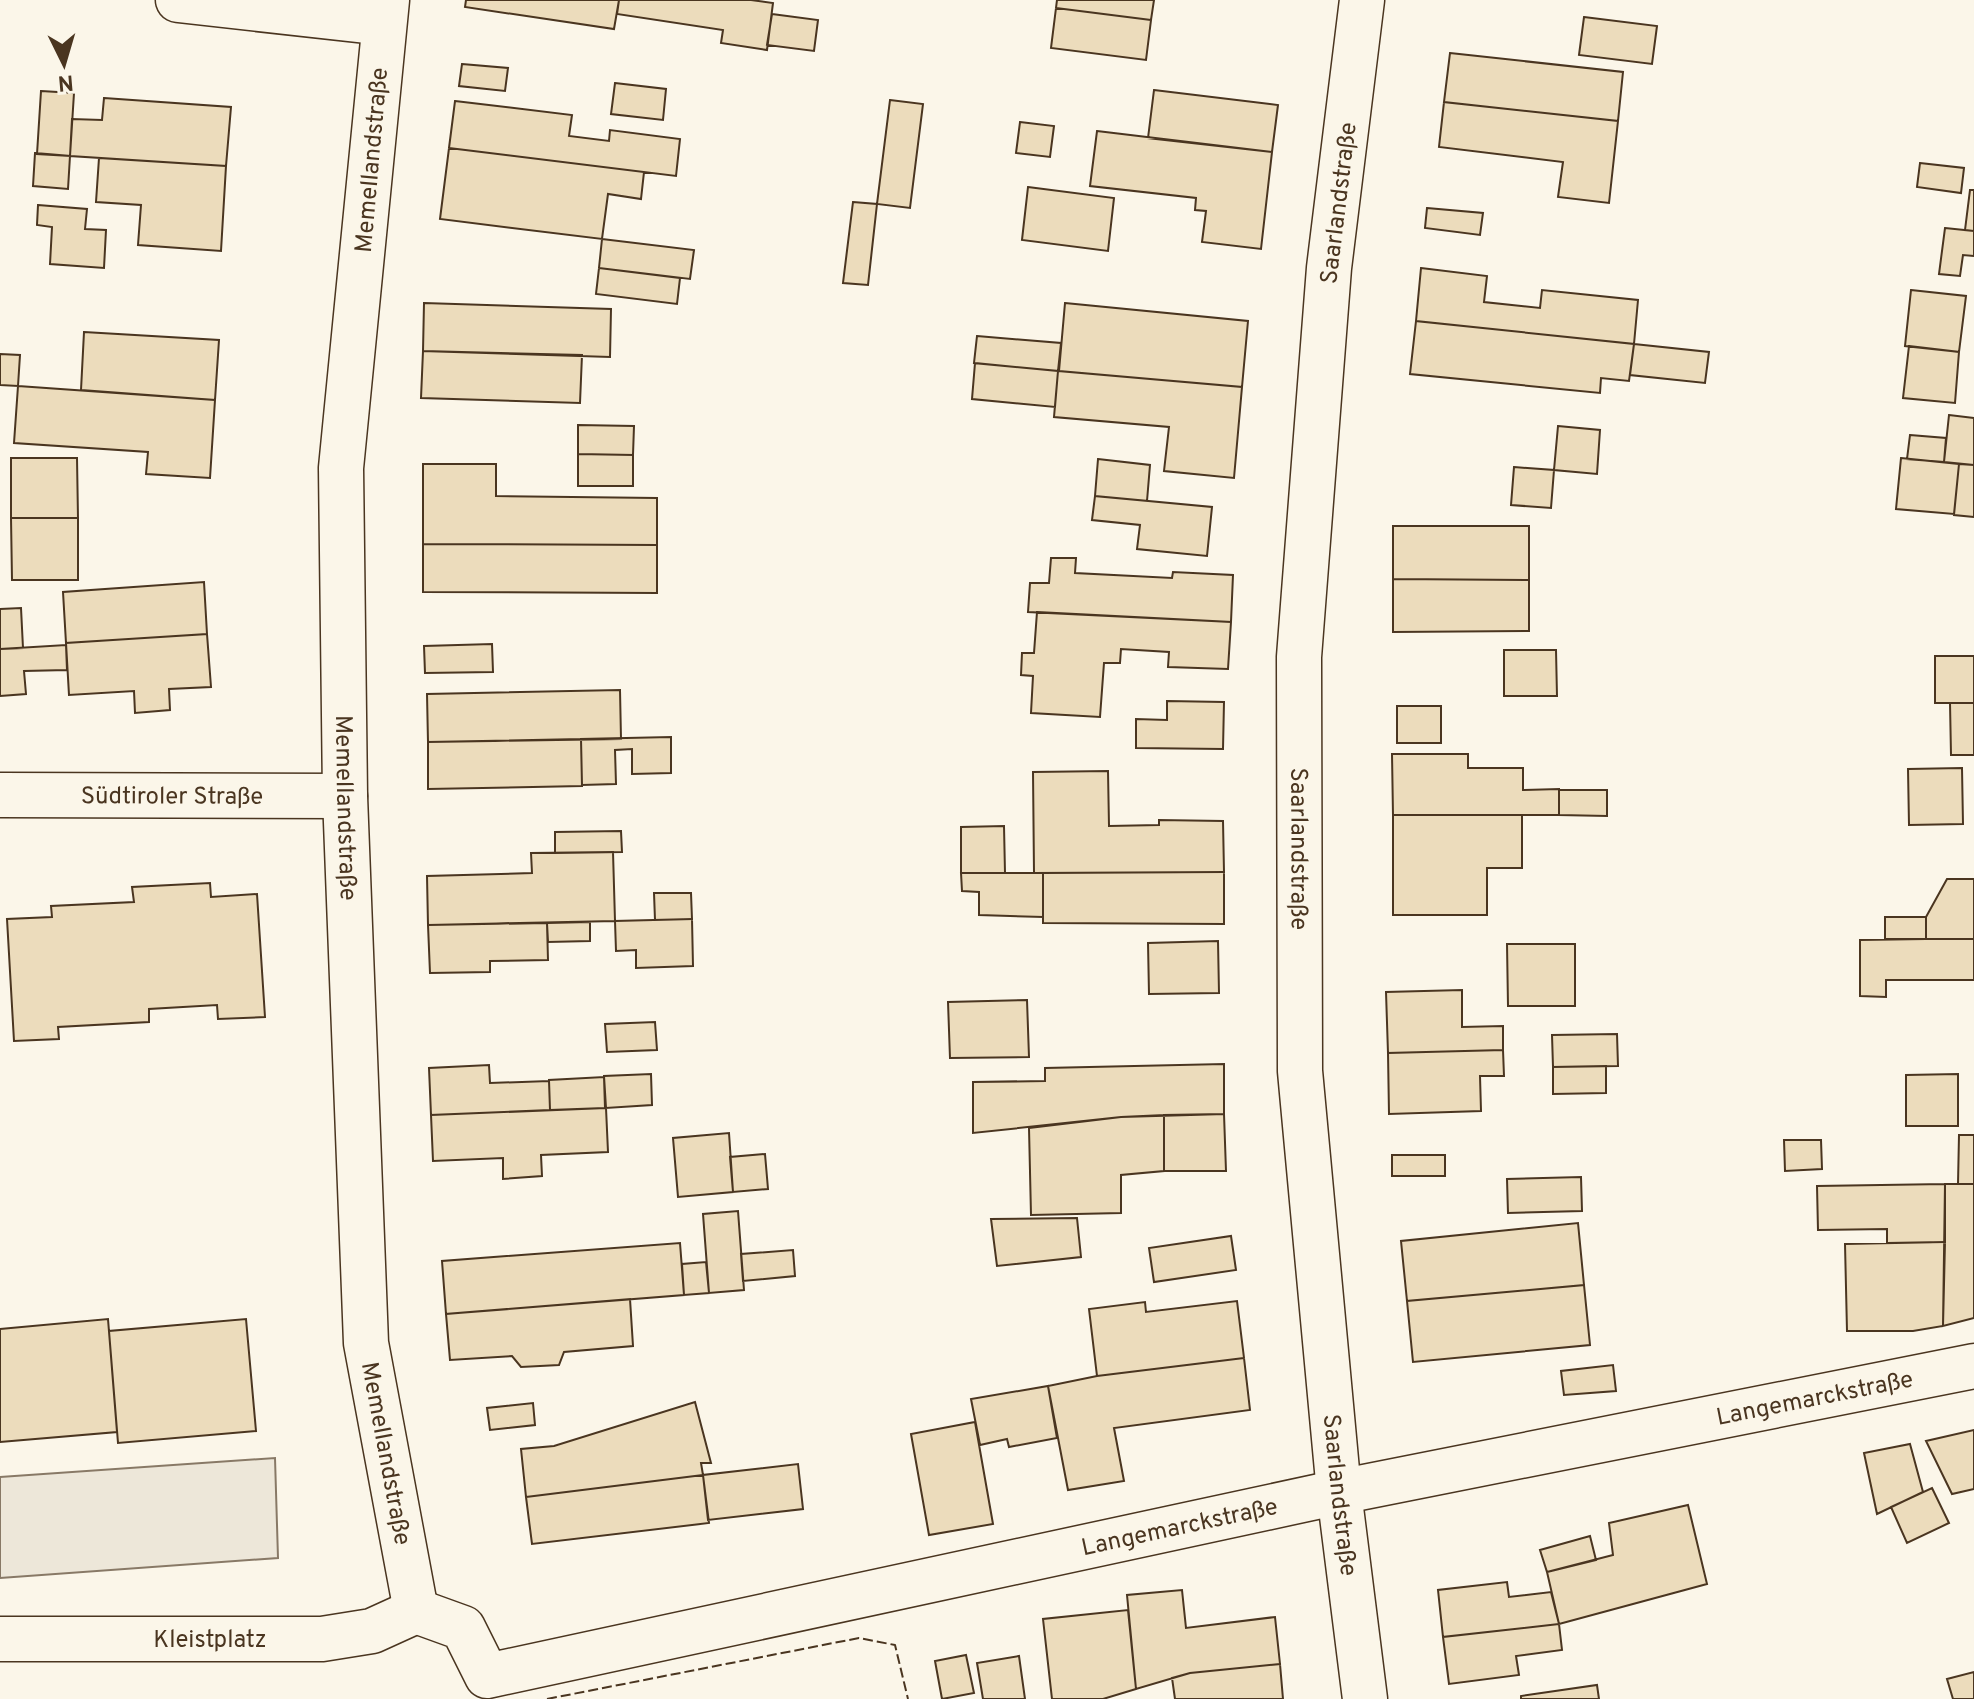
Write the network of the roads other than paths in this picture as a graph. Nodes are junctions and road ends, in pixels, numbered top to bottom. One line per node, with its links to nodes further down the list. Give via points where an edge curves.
1 (178, 0): 3 (street)
2 (1362, 0): 7 (street, Saarlandstraße, via 1329,268 1299,657 1300,1071)
3 (385, 12): 5 (street, Memellandstraße, via 341,468)
4 (0, 795): 5 (street, Südtiroler Straße)
5 (345, 796): 8 (street, Memellandstraße, via 366,1343)
6 (1974, 1366): 7 (street, Langemarckstraße)
7 (1339, 1492): 10 (street, Langemarckstraße); 11 (street, Saarlandstraße)
8 (416, 1611): 9 (street, Kleistplatz, via 372,1631 322,1639); 10 (street, Langemarckstraße, via 463,1628)
9 (0, 1639)
10 (489, 1687)
11 (1365, 1699)

